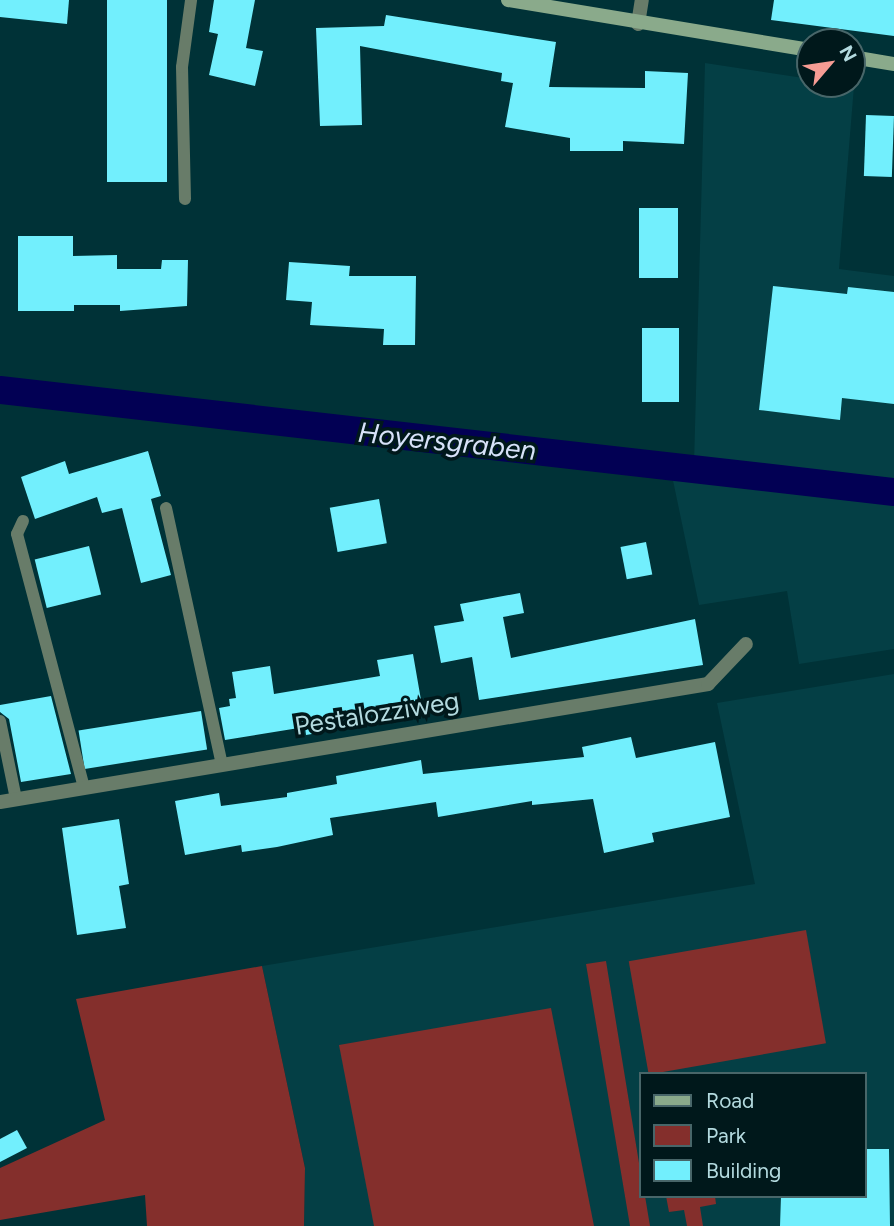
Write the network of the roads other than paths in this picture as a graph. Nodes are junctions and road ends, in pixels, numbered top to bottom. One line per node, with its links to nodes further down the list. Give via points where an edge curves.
1 (191, 0): 8 (lane, via 182,67)
2 (508, 0): 4 (main road)
3 (642, 0): 4 (street)
4 (638, 24): 5 (main road)
5 (796, 48)
6 (866, 59): 7 (main road)
7 (894, 64)
8 (185, 199)
9 (166, 508): 13 (lane)
10 (23, 521): 14 (lane, via 17,534)
11 (746, 644): 13 (street, Pestalozziweg, via 708,684)
12 (0, 721): 15 (lane)
13 (222, 765): 14 (street, Pestalozziweg)
14 (84, 788): 15 (street, Pestalozziweg)
15 (16, 799): 16 (street, Pestalozziweg)
16 (0, 802)

